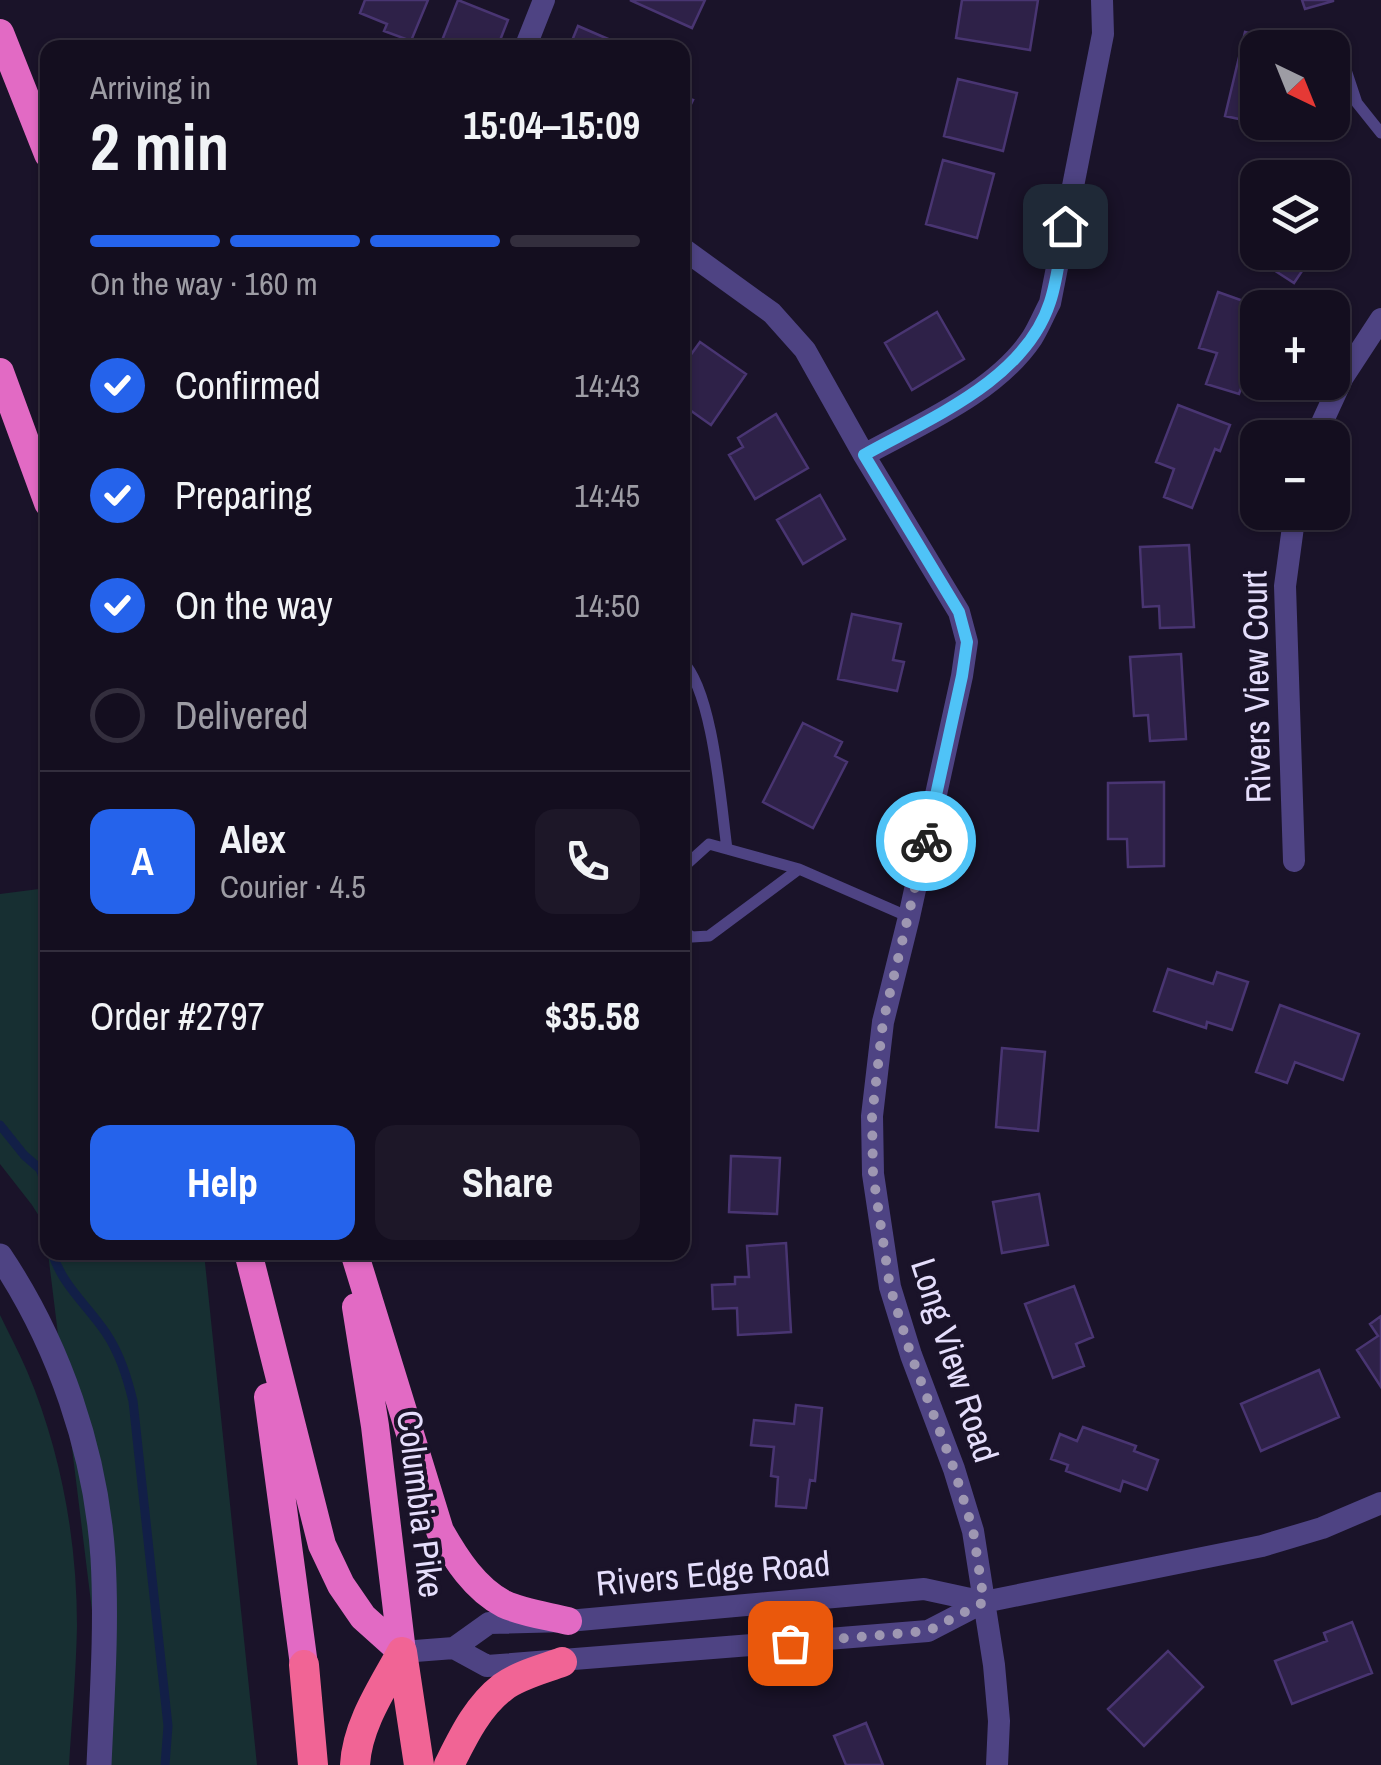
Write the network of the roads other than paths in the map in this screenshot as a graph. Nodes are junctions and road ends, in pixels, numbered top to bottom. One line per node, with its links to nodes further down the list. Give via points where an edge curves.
1 (544, 0): 4 (street)
2 (1102, 0): 12 (street, via 1103,34 1050,303 1031,339 996,378)
3 (0, 33): 7 (highway)
4 (528, 40)
5 (1350, 81): 6 (lane)
6 (1381, 132)
7 (40, 134)
8 (690, 254): 12 (street, Long View Road, via 772,313 805,350)
9 (1381, 319): 11 (street)
10 (0, 372): 13 (highway)
11 (1323, 420)
12 (864, 455): 20 (street, Long View Road, via 959,612 967,642)
13 (40, 481)
14 (1292, 530): 18 (street, Rivers View Court, via 1284,586)
15 (690, 669): 16 (lane, via 714,756)
16 (727, 849): 17 (lane, via 709,844); 19 (lane)
17 (690, 861)
18 (1294, 861)
19 (799, 869): 20 (lane); 21 (lane, via 709,936)
20 (909, 917): 28 (street, Long View Road, via 883,1022 873,1174 890,1287 973,1530)
21 (690, 935)
22 (0, 1256): 34 (street, via 44,1333 93,1482 106,1632)
23 (247, 1260): 33 (highway)
24 (248, 1260): 31 (highway, via 322,1545 364,1617)
25 (352, 1260): 31 (highway, Columbia Pike)
26 (354, 1260): 29 (highway, via 440,1532 456,1559 506,1604)
27 (1381, 1503): 28 (street, Rivers Edge Road, via 1262,1546)
28 (984, 1602): 29 (street, Rivers Edge Road, via 924,1589); 32 (street, Rivers Edge Road, via 928,1631); 39 (street, Long View Road, via 1000,1721)
29 (568, 1621): 30 (street, Rivers Edge Road, via 488,1622)
30 (454, 1648): 31 (street, Rivers Edge Road); 32 (street, Rivers Edge Road, via 486,1666)
31 (402, 1652): 36 (highway, via 371,1710); 37 (highway, Columbia Pike)
32 (562, 1662): 38 (highway, via 505,1686 466,1730)
33 (304, 1665): 35 (highway)
34 (99, 1765)
35 (313, 1765)
36 (355, 1765)
37 (419, 1765)
38 (448, 1765)
39 (998, 1765)

